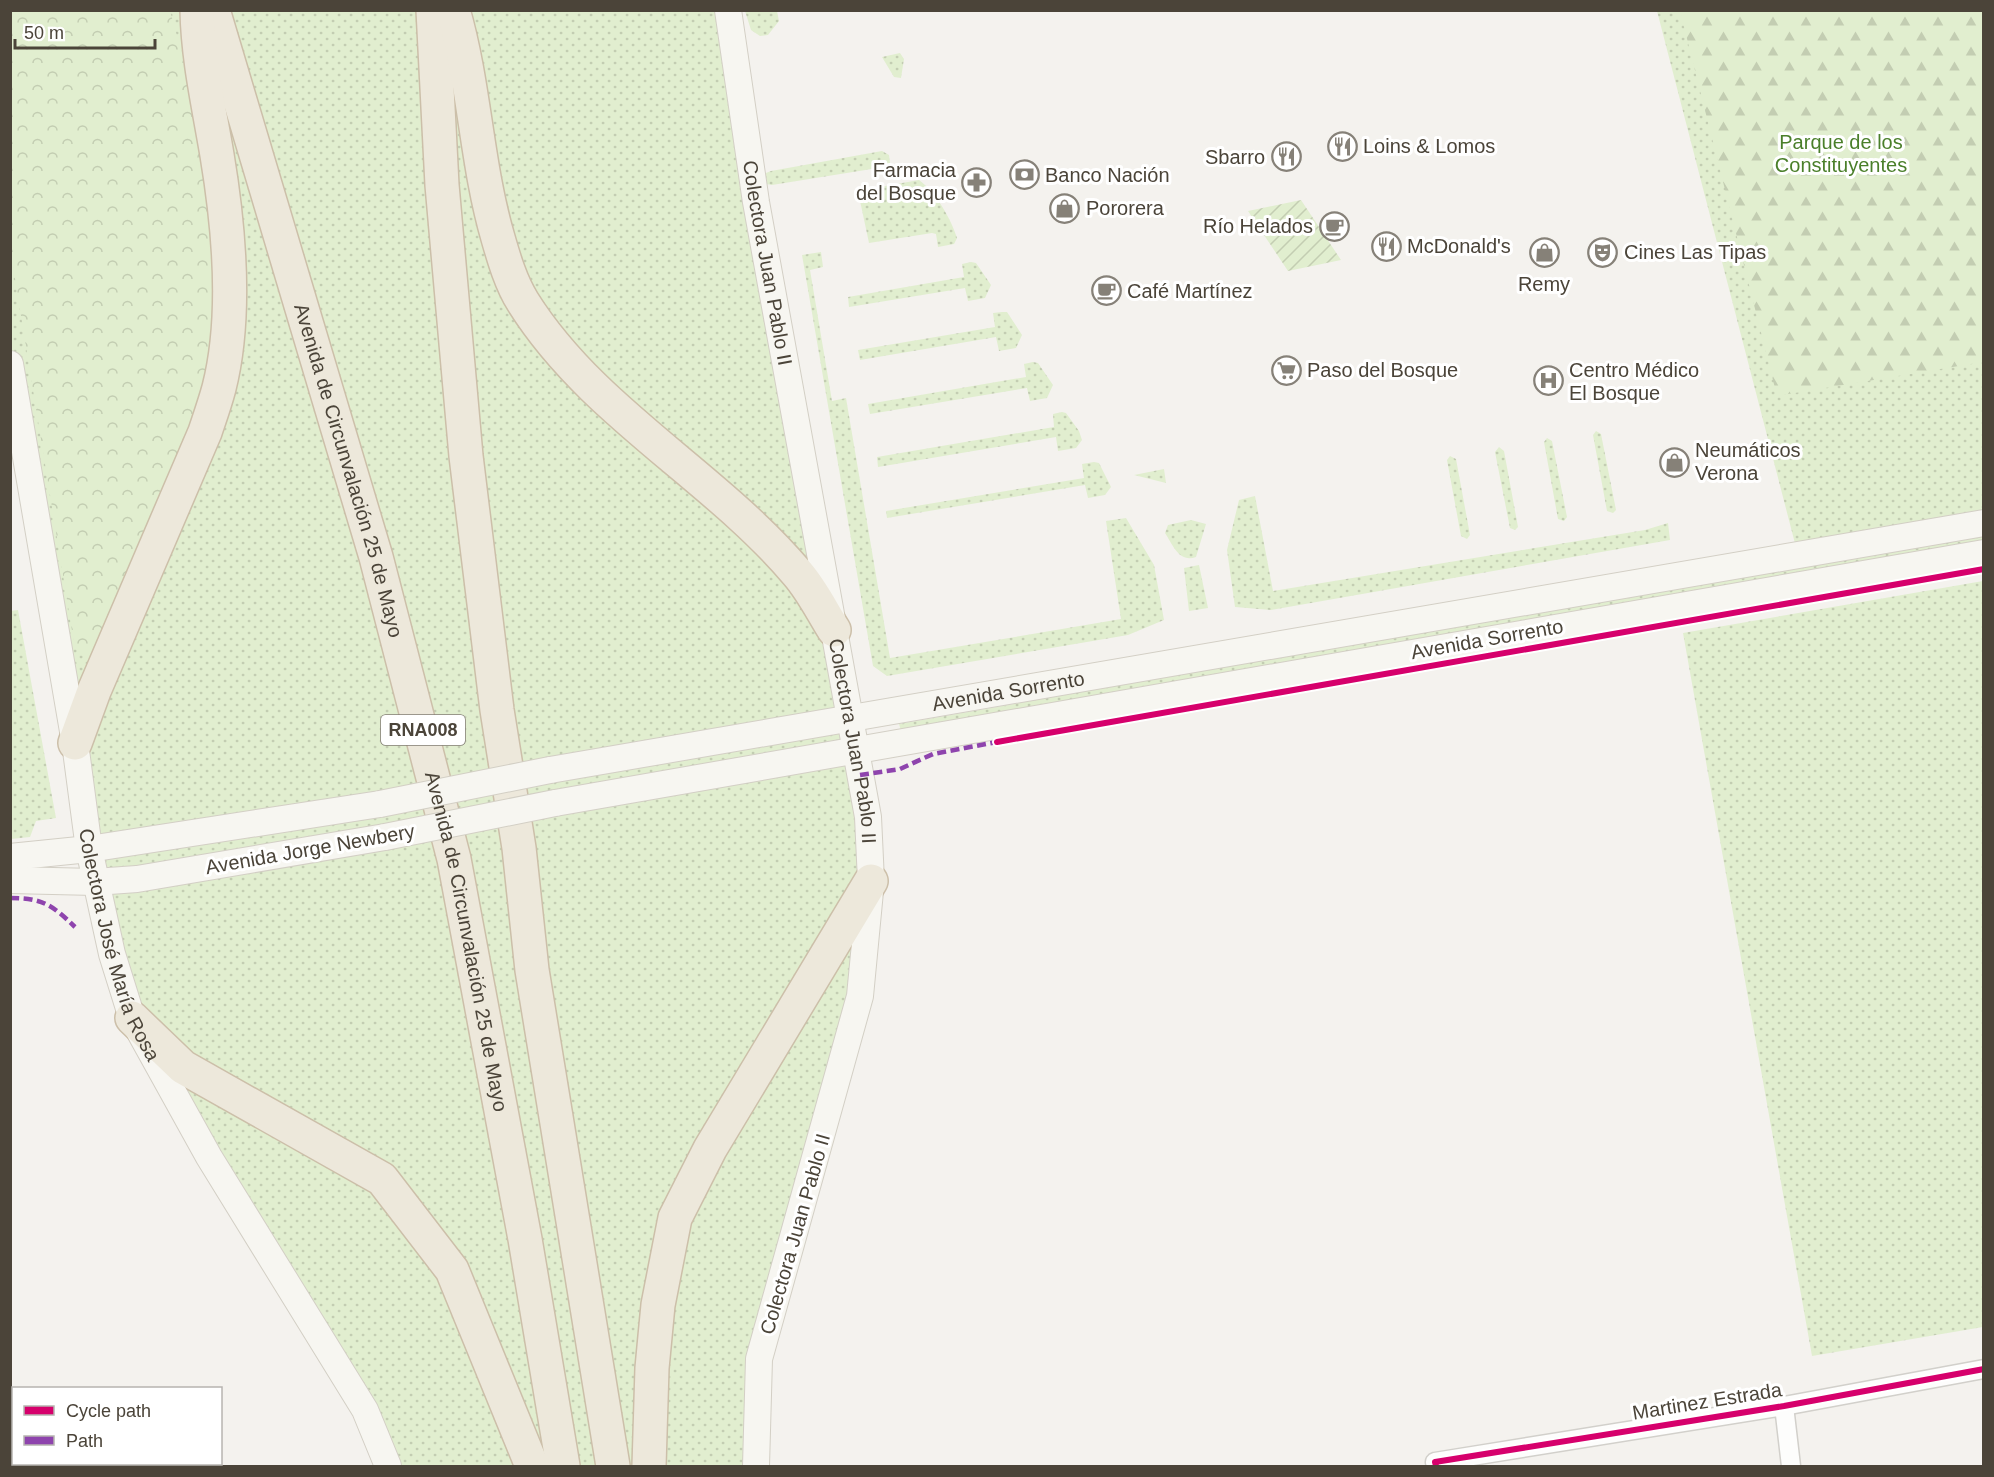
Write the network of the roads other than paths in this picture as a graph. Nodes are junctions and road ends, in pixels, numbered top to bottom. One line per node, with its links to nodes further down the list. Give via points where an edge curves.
1 (197, 10): 11 (highway, via 198,48 226,227 229,288 219,387 205,432)
2 (213, 10): 24 (highway, Avenida de Circunvalación 25 de Mayo / RNA008, via 376,556 454,859)
3 (433, 10): 25 (highway, via 442,185 466,456 495,699 545,1051)
4 (453, 10): 9 (highway, via 461,36 490,210 522,300 584,377 770,543 799,575)
5 (728, 10): 9 (main road, Colectora Juan Pablo II, via 756,202)
6 (10, 364): 11 (main road, Colectora José María Rosa)
7 (1983, 523): 10 (main road, Avenida Sorrento)
8 (1983, 553): 12 (main road, Avenida Sorrento)
9 (834, 630): 10 (main road, Colectora Juan Pablo II)
10 (850, 719): 12 (main road, Colectora Juan Pablo II); 13 (main road, Avenida Jorge Newbery, bridge, via 550,770 380,804)
11 (75, 742): 13 (main road, Colectora José María Rosa)
12 (856, 752): 16 (main road, Colectora Juan Pablo II, via 868,817); 17 (main road, Avenida Jorge Newbery, bridge, via 555,803 385,837 137,879)
13 (89, 849): 14 (main road, Avenida Jorge Newbery); 17 (main road, Colectora José María Rosa)
14 (10, 857)
15 (10, 880): 17 (main road, Avenida Jorge Newbery)
16 (872, 881): 26 (highway, via 710,1149 675,1218 658,1305); 27 (main road, Colectora Juan Pablo II, via 860,996 759,1359)
17 (95, 882): 18 (main road, Colectora José María Rosa)
18 (132, 1018): 22 (main road, Colectora José María Rosa, via 209,1157 365,1410); 23 (highway, via 183,1067 382,1179 452,1270)
19 (1983, 1369): 20 (street, Martinez Estrada)
20 (1784, 1406): 21 (street, Martinez Estrada); 28 (street)
21 (1435, 1464)
22 (388, 1467)
23 (532, 1467)
24 (563, 1467)
25 (613, 1467)
26 (649, 1467)
27 (756, 1467)
28 (1791, 1467)

